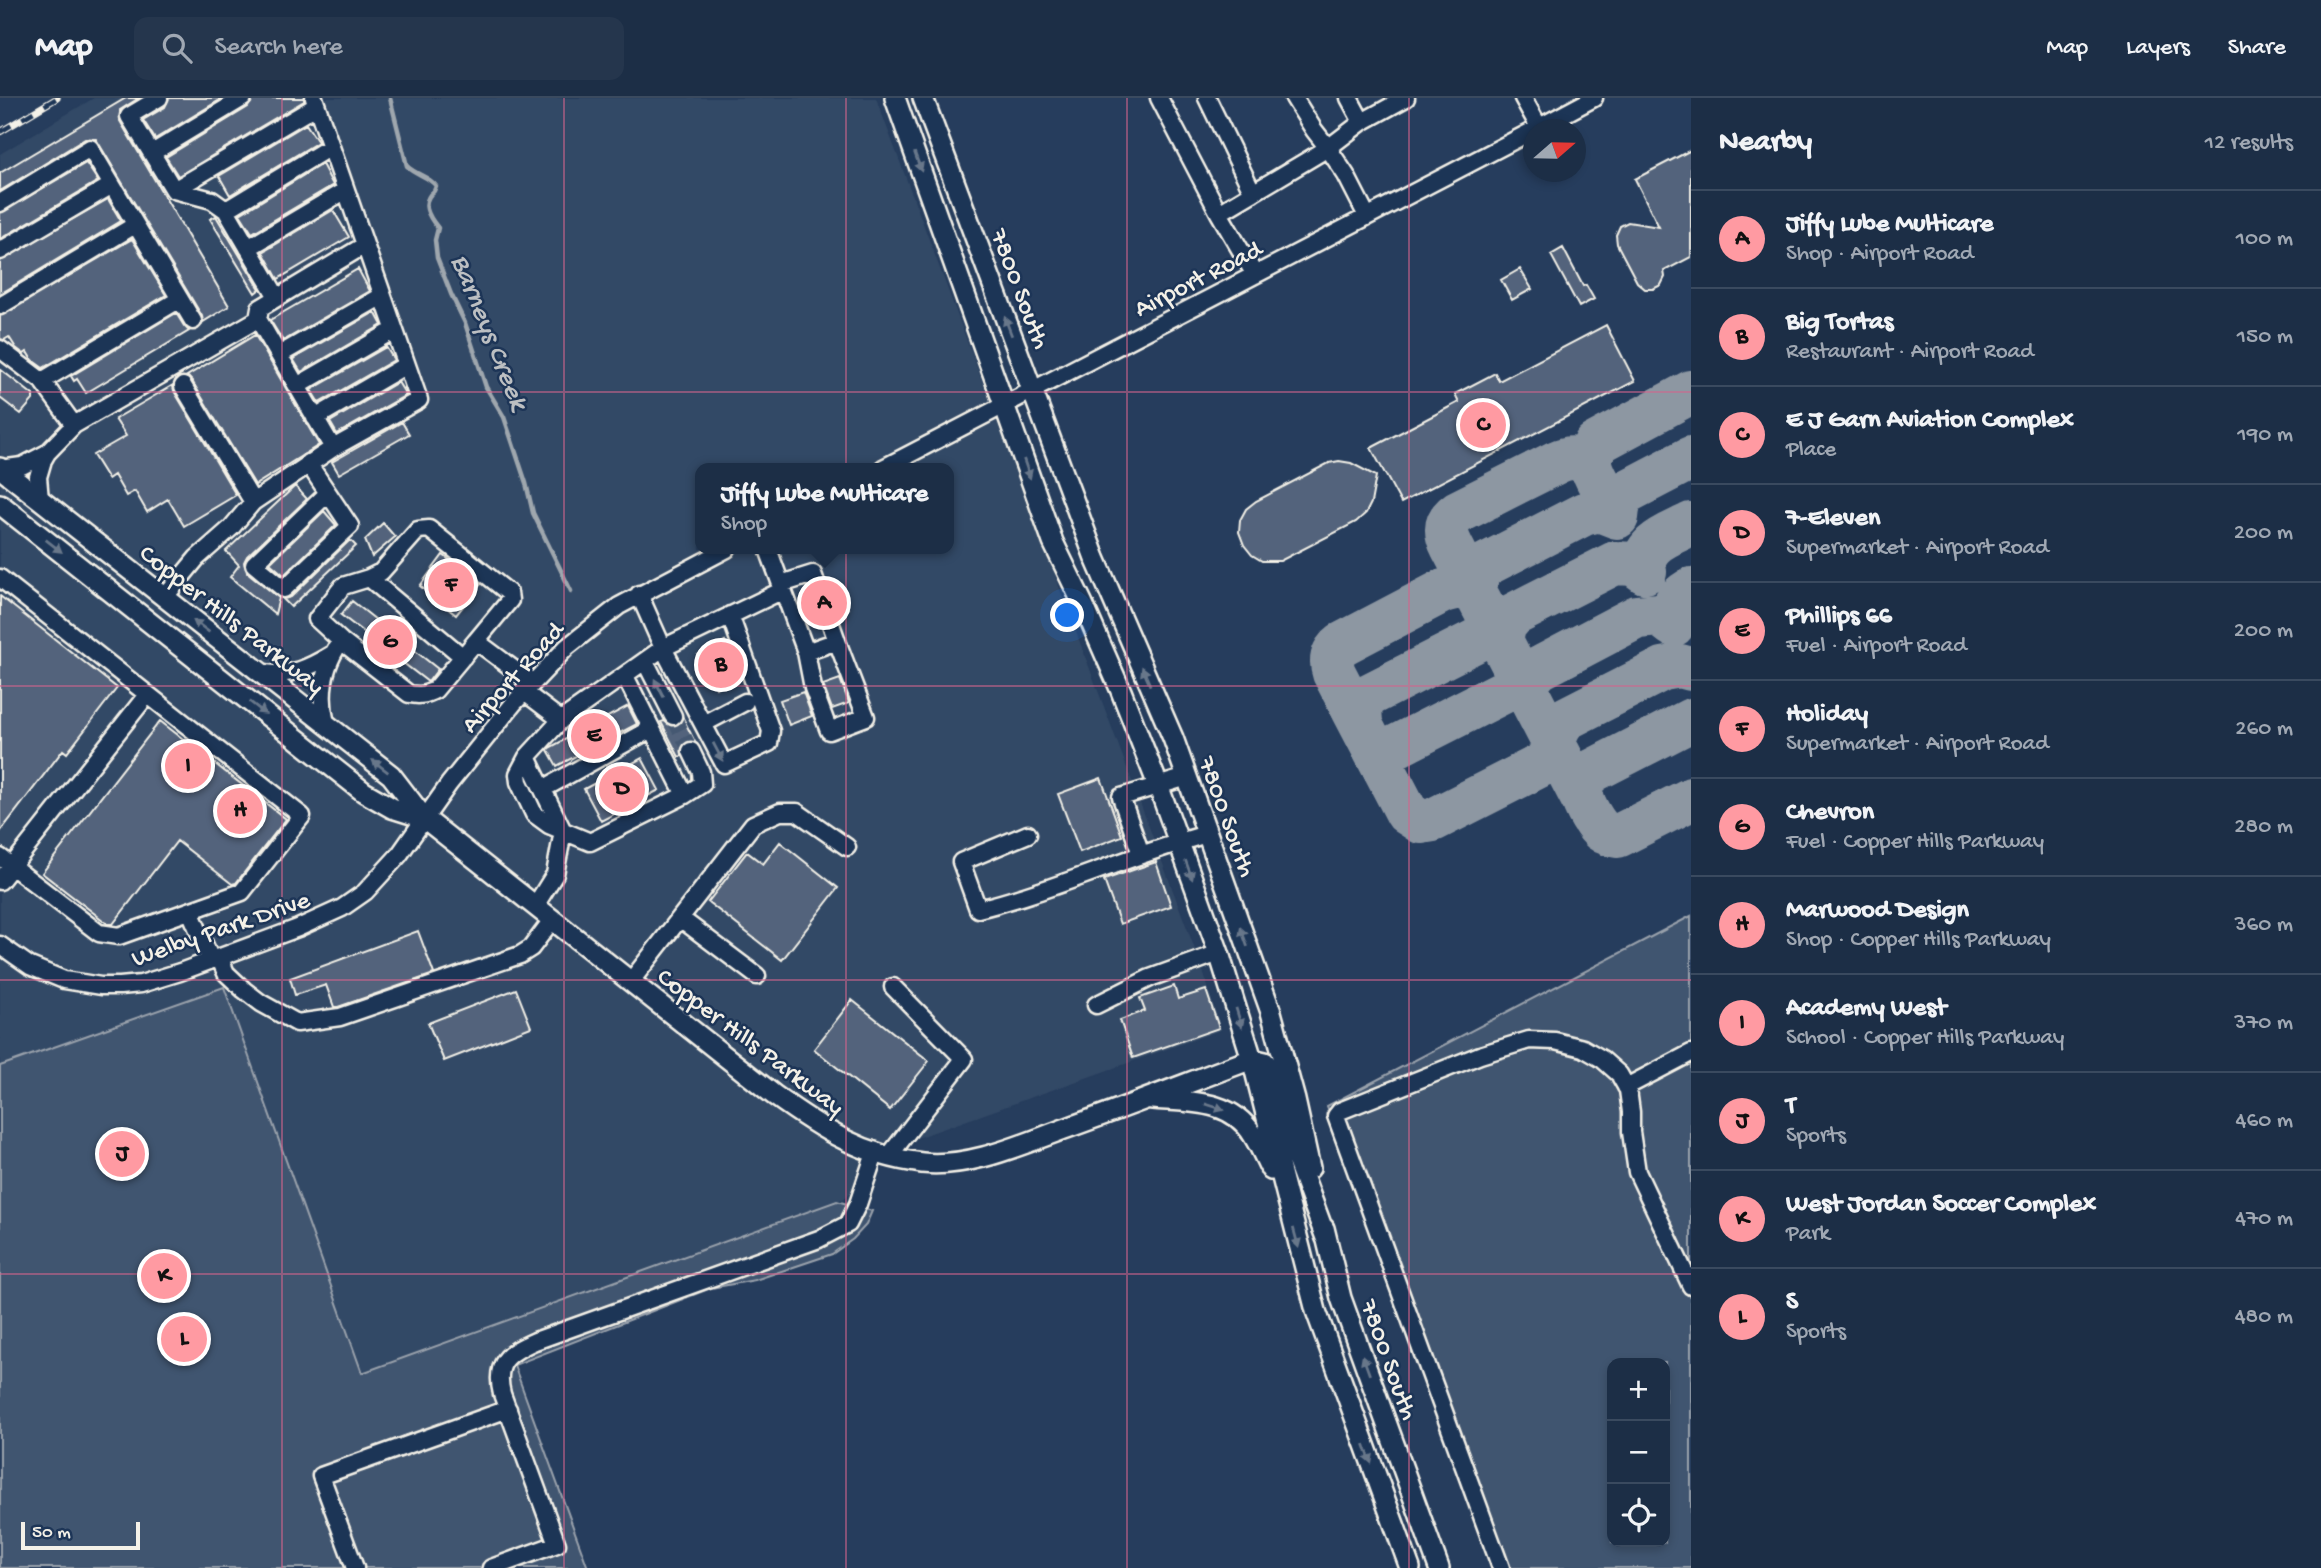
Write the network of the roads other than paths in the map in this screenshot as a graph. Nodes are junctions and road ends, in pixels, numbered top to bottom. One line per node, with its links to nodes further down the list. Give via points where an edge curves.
1 (159, 98): 19 (street, via 129,116)
2 (243, 98): 19 (street)
3 (895, 98): 47 (main road, 7800 South, one-way to 47)
4 (923, 98): 46 (main road, 7800 South, one-way to 4)
5 (1159, 98): 26 (street)
6 (1207, 98): 23 (street)
7 (1294, 98): 18 (street)
8 (1349, 98): 15 (street)
9 (1406, 98): 15 (street)
10 (1523, 98): 13 (street)
11 (1594, 98): 14 (street, Airport Road)
12 (315, 102): 17 (street); 21 (street)
13 (1531, 119)
14 (1554, 119)
15 (1362, 122): 18 (street)
16 (1523, 135): 27 (street, Airport Road)
17 (331, 147): 22 (street); 25 (street)
18 (1328, 148): 23 (street); 27 (street)
19 (152, 153): 21 (street)
20 (112, 185): 24 (street, via 90,148); 28 (street); 31 (street)
21 (174, 190): 25 (street, via 212,200)
22 (346, 190): 29 (street); 30 (street)
23 (1253, 193): 26 (street)
24 (0, 203)
25 (226, 210): 30 (street)
26 (1219, 214): 32 (street)
27 (1367, 216): 32 (street, Airport Road)
28 (135, 225): 35 (street); 36 (street)
29 (365, 245): 33 (street); 34 (street)
30 (248, 247): 34 (street)
31 (0, 251)
32 (1255, 275): 46 (street, Airport Road)
33 (382, 296): 39 (street); 41 (street)
34 (277, 297): 37 (street, via 260,308)
35 (180, 299): 38 (street); 43 (street)
36 (0, 306)
37 (258, 319): 41 (street); 49 (street)
38 (193, 321)
39 (394, 330): 42 (street); 45 (street)
40 (0, 349): 43 (street)
41 (279, 355): 45 (street)
42 (407, 365): 48 (street); 50 (street, via 419,400)
43 (43, 381): 49 (street)
44 (183, 386): 57 (street)
45 (297, 386): 48 (street)
46 (1033, 390): 47 (street, Airport Road); 86 (main road, 7800 South, one-way to 46, via 1095,558)
47 (1005, 404): 53 (street, Airport Road); 87 (main road, 7800 South, one-way to 87, via 1053,542)
48 (315, 418): 50 (street)
49 (74, 425): 51 (street)
50 (333, 448): 52 (street)
51 (47, 453): 54 (street, via 22,466); 56 (street, via 38,477)
52 (308, 463): 55 (street); 57 (street)
53 (893, 463)
54 (0, 469): 56 (main road, Copper Hills Parkway)
55 (328, 493): 55 (street, via 349,526 284,589 254,564)
56 (40, 500): 65 (main road, Copper Hills Parkway)
57 (253, 502): 65 (street)
58 (0, 504): 90 (main road, Copper Hills Parkway, one-way to 90, via 364,792 392,808)
59 (717, 554): 64 (street, Airport Road)
60 (770, 554): 63 (street)
61 (0, 578): 77 (street)
62 (369, 578): 67 (street, via 381,572 418,530 429,528 509,593 510,600); 69 (street, via 343,586 318,616); 72 (street)
63 (782, 587): 66 (street); 68 (street, via 813,574); 71 (street)
64 (639, 594): 70 (street); 76 (street, Airport Road, via 584,632)
65 (164, 598): 74 (main road, Copper Hills Parkway, one-way to 65)
66 (730, 615): 70 (street); 82 (street, one-way to 66, via 724,764 769,743 772,737)
67 (475, 641): 72 (street); 76 (street)
68 (837, 641): 71 (street); 71 (street, via 866,717 829,731)
69 (336, 648): 72 (street, via 418,696 435,690); 74 (street, via 301,671); 81 (street, via 322,695)
70 (663, 648): 73 (street); 82 (street)
71 (806, 652)
72 (463, 657)
73 (645, 661): 75 (street); 79 (street, one-way to 73)
74 (263, 673): 81 (main road, Copper Hills Parkway)
75 (625, 676): 80 (street); 83 (street)
76 (527, 687): 80 (street); 90 (street, Airport Road)
77 (147, 695): 97 (street); 100 (street, via 302,816 242,892)
78 (745, 702): 82 (street)
79 (673, 716)
80 (561, 720): 85 (street)
81 (326, 723): 90 (main road, Copper Hills Parkway, one-way to 81, via 391,775)
82 (703, 724)
83 (652, 729): 88 (street); 89 (street)
84 (691, 751): 89 (street, via 703,781)
85 (527, 757): 88 (street); 91 (street, via 518,774 522,790 534,814)
86 (1187, 777): 87 (street); 93 (main road, 7800 South)
87 (1158, 785): 94 (main road, 7800 South); 96 (street, via 1121,797)
88 (543, 789): 91 (street)
89 (685, 795): 91 (street, via 590,842)
90 (424, 818): 99 (main road, Copper Hills Parkway); 105 (street, Welby Park Drive, via 399,855 354,900 314,922)
91 (563, 831): 99 (street, via 555,874)
92 (1028, 834): 96 (street, via 961,862 978,909)
93 (1207, 834): 94 (street); 116 (main road, 7800 South, one-way to 93, via 1271,1012)
94 (1179, 842): 96 (street); 104 (main road, 7800 South, one-way to 104)
95 (847, 847): 101 (street, via 797,812 780,812 753,824)
96 (1141, 854)
97 (6, 862): 98 (street); 100 (street, via 99,933 119,936)
98 (0, 881)
99 (535, 906): 102 (main road, Copper Hills Parkway)
100 (190, 911): 105 (street)
101 (680, 918): 106 (street); 107 (street)
102 (552, 920): 105 (street, via 520,955 340,1017 297,1023 244,990); 107 (main road, Copper Hills Parkway)
103 (0, 945): 105 (street, Welby Park Drive, via 46,973 101,986 141,984)
104 (1219, 953): 109 (street, via 1150,978); 111 (main road, 7800 South, one-way to 111)
105 (215, 959)
106 (757, 976)
107 (631, 981): 114 (main road, Copper Hills Parkway, via 811,1122 850,1144)
108 (893, 986): 114 (street, via 964,1059)
109 (1096, 1005)
110 (1691, 1053): 112 (street)
111 (1252, 1059): 113 (main road, Copper Hills Parkway); 115 (main road, 7800 South); 116 (main road, via 1265,1062 1272,1073 1292,1146)
112 (1626, 1087): 117 (street, via 1637,1172); 123 (street, via 1619,1074 1583,1048 1529,1040 1480,1055 1336,1116)
113 (1147, 1099): 114 (main road, Copper Hills Parkway, via 956,1163 923,1163); 115 (main road, one-way to 115, via 1206,1103 1230,1112 1252,1133)
114 (882, 1154): 118 (street, via 848,1224 819,1240 511,1353 499,1375)
115 (1285, 1196): 121 (main road, 7800 South, one-way to 121, via 1316,1311)
116 (1326, 1238): 122 (main road, 7800 South, one-way to 116, via 1341,1298)
117 (1691, 1286)
118 (508, 1409): 119 (street, via 321,1476); 120 (street, via 557,1544)
119 (355, 1568)
120 (491, 1568)
121 (1410, 1568)
122 (1438, 1568)
123 (1501, 1568)

